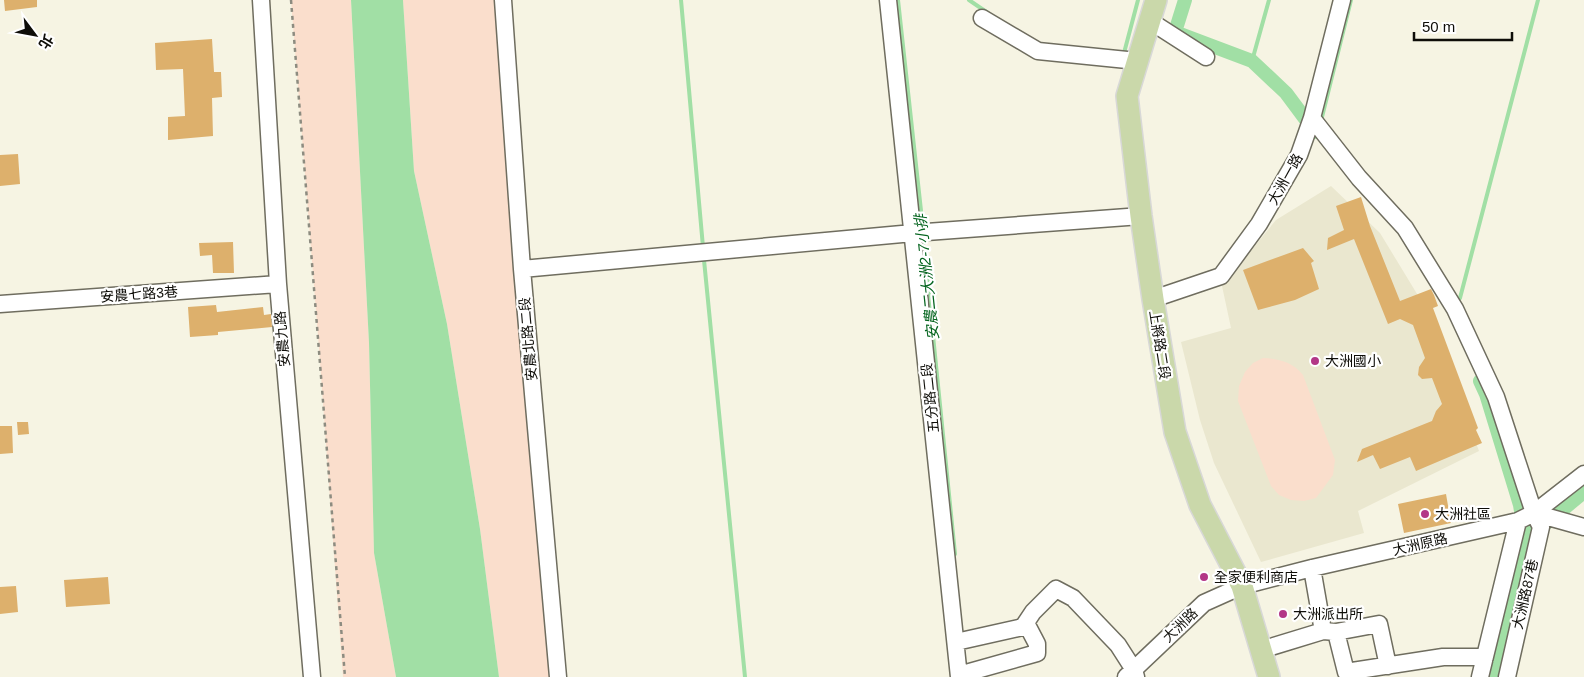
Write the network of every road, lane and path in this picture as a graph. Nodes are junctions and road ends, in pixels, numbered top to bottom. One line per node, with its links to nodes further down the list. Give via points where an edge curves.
1 (261, 0): 15 (street, 安農九路)
2 (291, 0): 33 (path)
3 (503, 0): 14 (street, 安農北路二段)
4 (888, 0): 13 (street, 五分路二段)
5 (1156, 0): 8 (main road, 上將路二段)
6 (1342, 0): 11 (street, 大洲一路)
7 (982, 18): 10 (street, via 1038,51)
8 (1150, 21): 9 (street); 10 (main road, 上將路二段)
9 (1206, 58)
10 (1137, 61): 12 (main road, 上將路二段, via 1127,96)
11 (1312, 118): 16 (street, 大洲一路, via 1299,156 1259,224 1221,276); 19 (street, 大洲路87巷, via 1359,178 1405,228 1455,309 1496,397)
12 (1141, 216): 13 (street); 16 (main road, 上將路二段)
13 (913, 233): 14 (street); 26 (street, 五分路二段)
14 (522, 269): 34 (street, 安農北路二段)
15 (278, 284): 17 (street, 安農七路3巷); 32 (street, 安農九路)
16 (1152, 299): 23 (main road, 上將路二段, via 1175,432 1200,505)
17 (0, 304)
18 (1584, 474): 19 (street, 大洲原路)
19 (1534, 513): 20 (street, 大洲原路); 21 (street); 37 (street, 大洲路87巷, via 1541,527)
20 (1518, 521): 22 (street, 大洲原路); 28 (street)
21 (1584, 526)
22 (1312, 568): 23 (street, 大洲原路); 25 (street)
23 (1242, 586): 27 (main road, 上將路二段); 30 (street, 大洲路, via 1204,603)
24 (1026, 622): 26 (street, via 1022,627); 30 (street, via 1056,589 1073,598 1118,645); 31 (street, via 1034,635 1037,653)
25 (1329, 631): 27 (street); 29 (street, via 1346,672); 29 (street, via 1379,624)
26 (956, 642): 31 (street, 五分路二段)
27 (1261, 650): 35 (main road, 上將路二段)
28 (1485, 657): 29 (street, via 1443,657); 36 (street)
29 (1388, 666)
30 (1132, 674)
31 (959, 676)
32 (312, 677)
33 (345, 677)
34 (558, 677)
35 (1269, 677)
36 (1480, 677)
37 (1506, 677)

